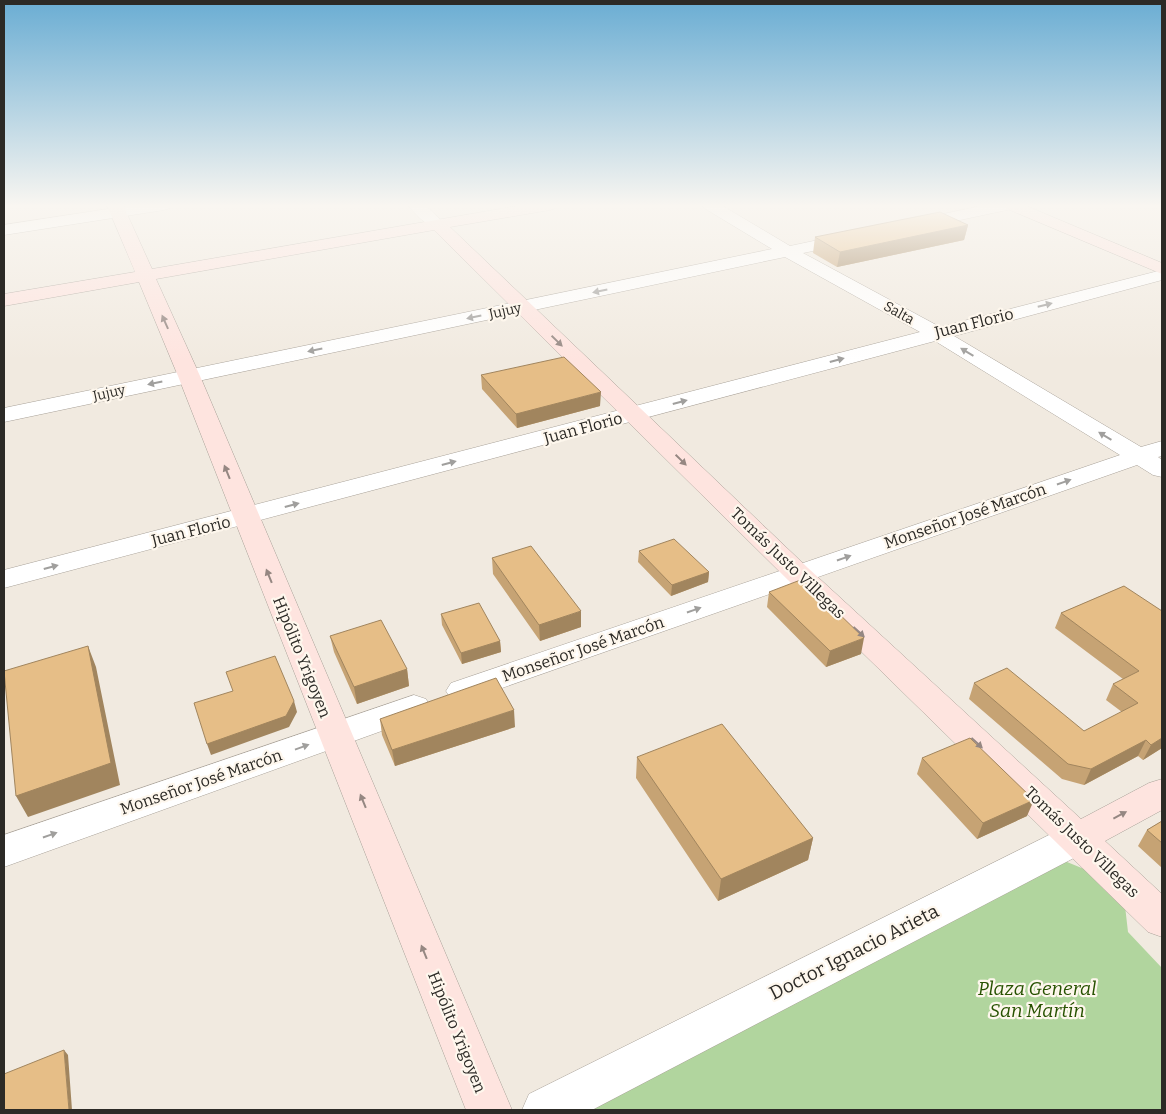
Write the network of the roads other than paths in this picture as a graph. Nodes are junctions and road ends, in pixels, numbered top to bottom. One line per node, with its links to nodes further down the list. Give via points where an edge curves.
1 (137, 257): 9 (street, Hipólito Yrigoyen)
2 (252, 257): 9 (street)
3 (470, 257): 11 (street, Tomás Justo Villegas)
4 (759, 257): 11 (street, Jujuy, one-way to 11)
5 (798, 257): 12 (street, Salta)
6 (1133, 257): 7 (street)
7 (1162, 269)
8 (1162, 275): 12 (street, Juan Florio, one-way to 8)
9 (145, 276): 10 (street); 13 (street, Hipólito Yrigoyen, one-way to 9)
10 (4, 300)
11 (522, 308): 13 (street, Jujuy, one-way to 13); 14 (street, Tomás Justo Villegas, one-way to 14)
12 (936, 333): 14 (street, Juan Florio, one-way to 12); 17 (street, Salta, one-way to 12)
13 (188, 376): 15 (street, Jujuy, one-way to 15); 19 (street, Hipólito Yrigoyen, one-way to 13)
14 (633, 414): 19 (street, Juan Florio, one-way to 14); 20 (street, Tomás Justo Villegas, one-way to 20)
15 (4, 415)
16 (1162, 448): 17 (street, Monseñor José Marcón)
17 (1138, 456): 18 (street, Salta); 20 (street, Monseñor José Marcón, one-way to 17)
18 (1162, 470)
19 (245, 517): 21 (street, Juan Florio, one-way to 19); 22 (street, Hipólito Yrigoyen, one-way to 19)
20 (798, 574): 22 (street, Monseñor José Marcón, one-way to 20); 24 (street, Tomás Justo Villegas, one-way to 24)
21 (4, 579)
22 (334, 735): 25 (street, Monseñor José Marcón, one-way to 22); 27 (street, Hipólito Yrigoyen, one-way to 22)
23 (1162, 792): 24 (street, Doctor Ignacio Arieta, one-way to 23)
24 (1078, 838): 26 (street, Tomás Justo Villegas); 28 (street, Doctor Ignacio Arieta)
25 (4, 851)
26 (1162, 919)
27 (489, 1110)
28 (545, 1110)

